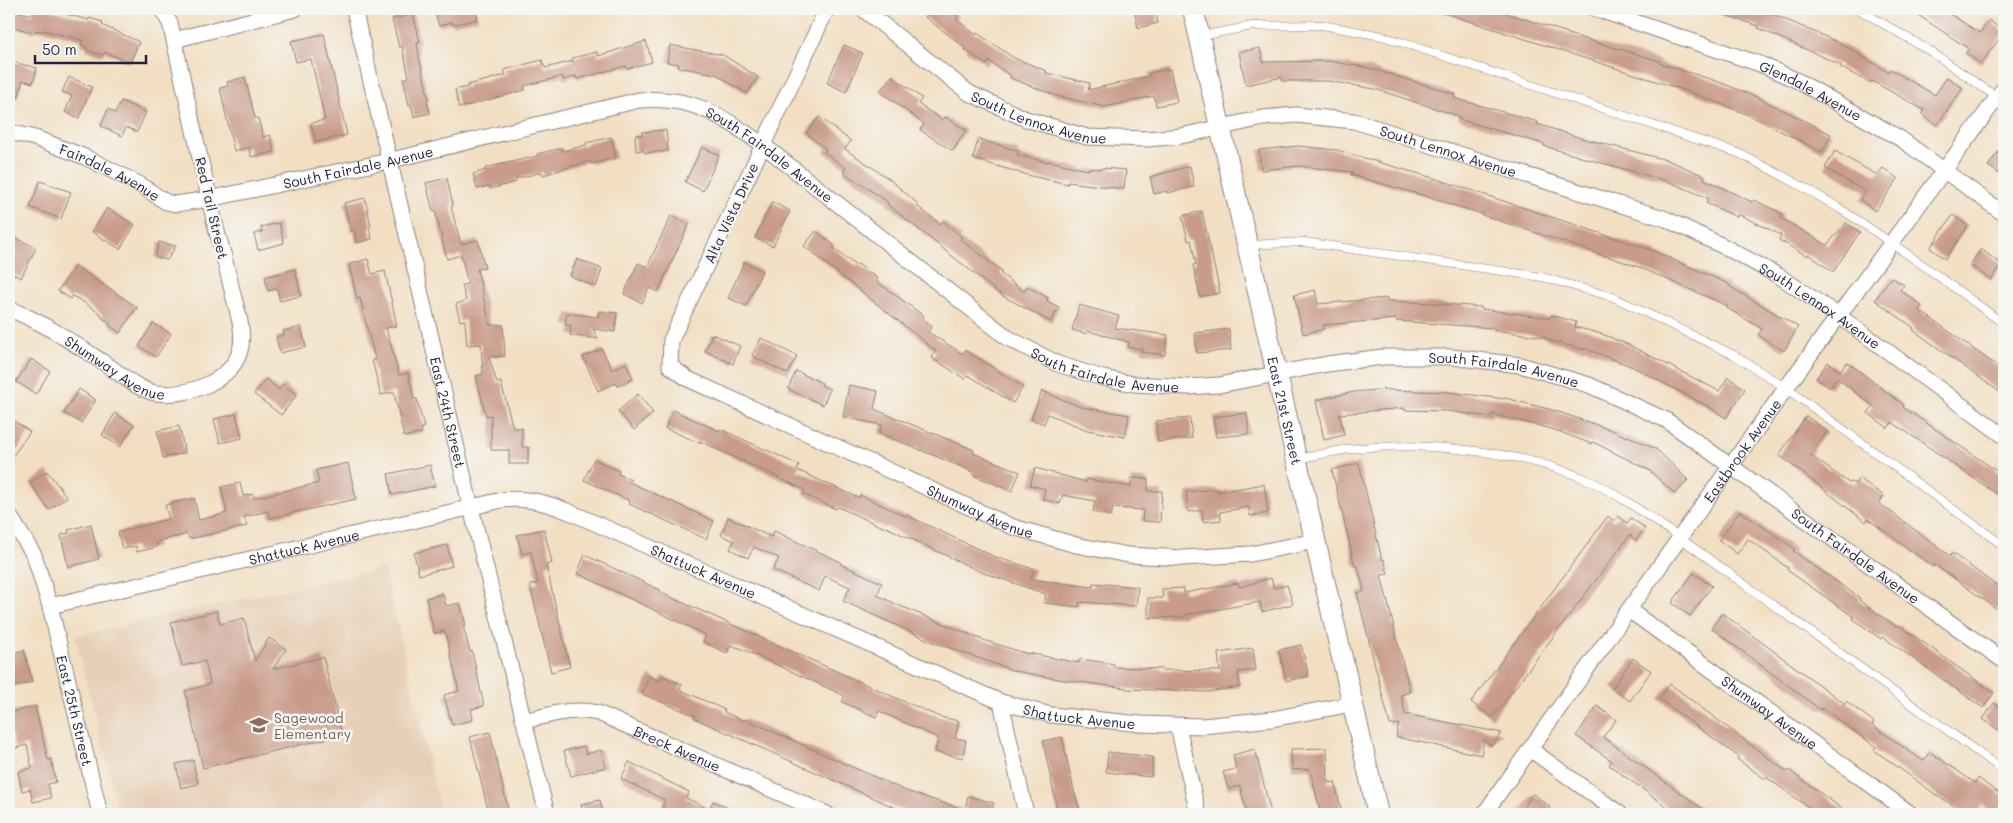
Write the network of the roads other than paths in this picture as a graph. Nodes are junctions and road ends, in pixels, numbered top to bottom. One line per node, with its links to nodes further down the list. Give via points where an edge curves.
1 (161, 9): 10 (street, via 170,23)
2 (295, 9): 10 (street)
3 (354, 9): 15 (street, East 24th Street)
4 (827, 9): 14 (street, Alta Vista Drive)
5 (863, 9): 12 (street, South Lennox Avenue, via 969,93 1026,119 1087,137 1117,139 1181,136)
6 (1192, 9): 9 (street, East 21st Street)
7 (1596, 9): 16 (street, Glendale Avenue, via 1798,80 1901,139)
8 (1858, 9): 11 (lane)
9 (1199, 36): 12 (street, East 21st Street); 19 (lane, via 1252,26 1322,26 1382,36 1738,153 1785,176)
10 (174, 40): 17 (street, Red Tail Street)
11 (2002, 96): 16 (street, Eastbrook Avenue)
12 (1220, 128): 20 (street, East 21st Street); 22 (street, South Lennox Avenue, via 1263,118 1296,116 1364,124 1666,219 1779,276)
13 (9, 132): 17 (street, Fairdale Avenue, via 85,157 166,202 176,204)
14 (763, 145): 15 (street, South Fairdale Avenue, via 726,118 703,108 654,99 617,104); 24 (street, Alta Vista Drive, via 671,340); 26 (street, South Fairdale Avenue, via 1008,338 1058,364 1103,378 1160,386 1219,385)
15 (388, 161): 17 (street, South Fairdale Avenue); 31 (street, East 24th Street)
16 (1944, 170): 18 (street, Glendale Avenue); 19 (street, Eastbrook Avenue)
17 (209, 199): 25 (street, Red Tail Street, via 241,325 241,347)
18 (2004, 214)
19 (1893, 243): 22 (street, Eastbrook Avenue); 23 (lane)
20 (1247, 245): 26 (street, East 21st Street); 27 (lane, via 1304,242 1542,277 1622,301 1734,355)
21 (9, 309): 25 (street, Shumway Avenue, via 149,391 182,392 204,386)
22 (1839, 316): 27 (street, Eastbrook Avenue); 28 (street, South Lennox Avenue)
23 (2004, 324)
24 (670, 366): 34 (street, Shumway Avenue, via 688,379 1013,527 1076,545 1128,555 1183,558 1251,554)
25 (228, 373)
26 (1276, 373): 29 (street, East 21st Street); 30 (street, South Fairdale Avenue, via 1383,357 1452,357 1520,366 1589,385 1666,420)
27 (1786, 388): 30 (street, Eastbrook Avenue); 35 (lane)
28 (2004, 436)
29 (1296, 459): 33 (lane, via 1357,448 1418,446 1480,452 1543,465 1590,481); 34 (street, East 21st Street)
30 (1731, 465): 33 (street, Eastbrook Avenue); 38 (street, South Fairdale Avenue)
31 (470, 508): 36 (street, Shattuck Avenue); 39 (street, Shattuck Avenue, via 517,498 552,505); 41 (street, East 24th Street)
32 (9, 515): 36 (street, East 25th Street, via 34,555)
33 (1680, 538): 37 (street, Eastbrook Avenue); 44 (lane)
34 (1315, 541): 40 (street, East 21st Street)
35 (2004, 546)
36 (50, 606): 45 (street, East 25th Street)
37 (1629, 610): 43 (street, Eastbrook Avenue); 53 (street, Shumway Avenue)
38 (2004, 662)
39 (1001, 702): 42 (street, Shattuck Avenue, via 1051,715); 48 (street)
40 (1352, 704): 42 (street, Shattuck Avenue, via 1237,724); 50 (street, East 21st Street)
41 (524, 721): 46 (street, East 24th Street); 47 (street, Breck Avenue, via 570,711 598,713)
42 (1178, 726): 49 (street)
43 (1530, 749): 51 (street, Eastbrook Avenue); 52 (street)
44 (2004, 771)
45 (100, 814)
46 (547, 814)
47 (827, 814)
48 (1026, 814)
49 (1198, 814)
50 (1378, 814)
51 (1484, 814)
52 (1620, 814)
53 (1911, 814)

